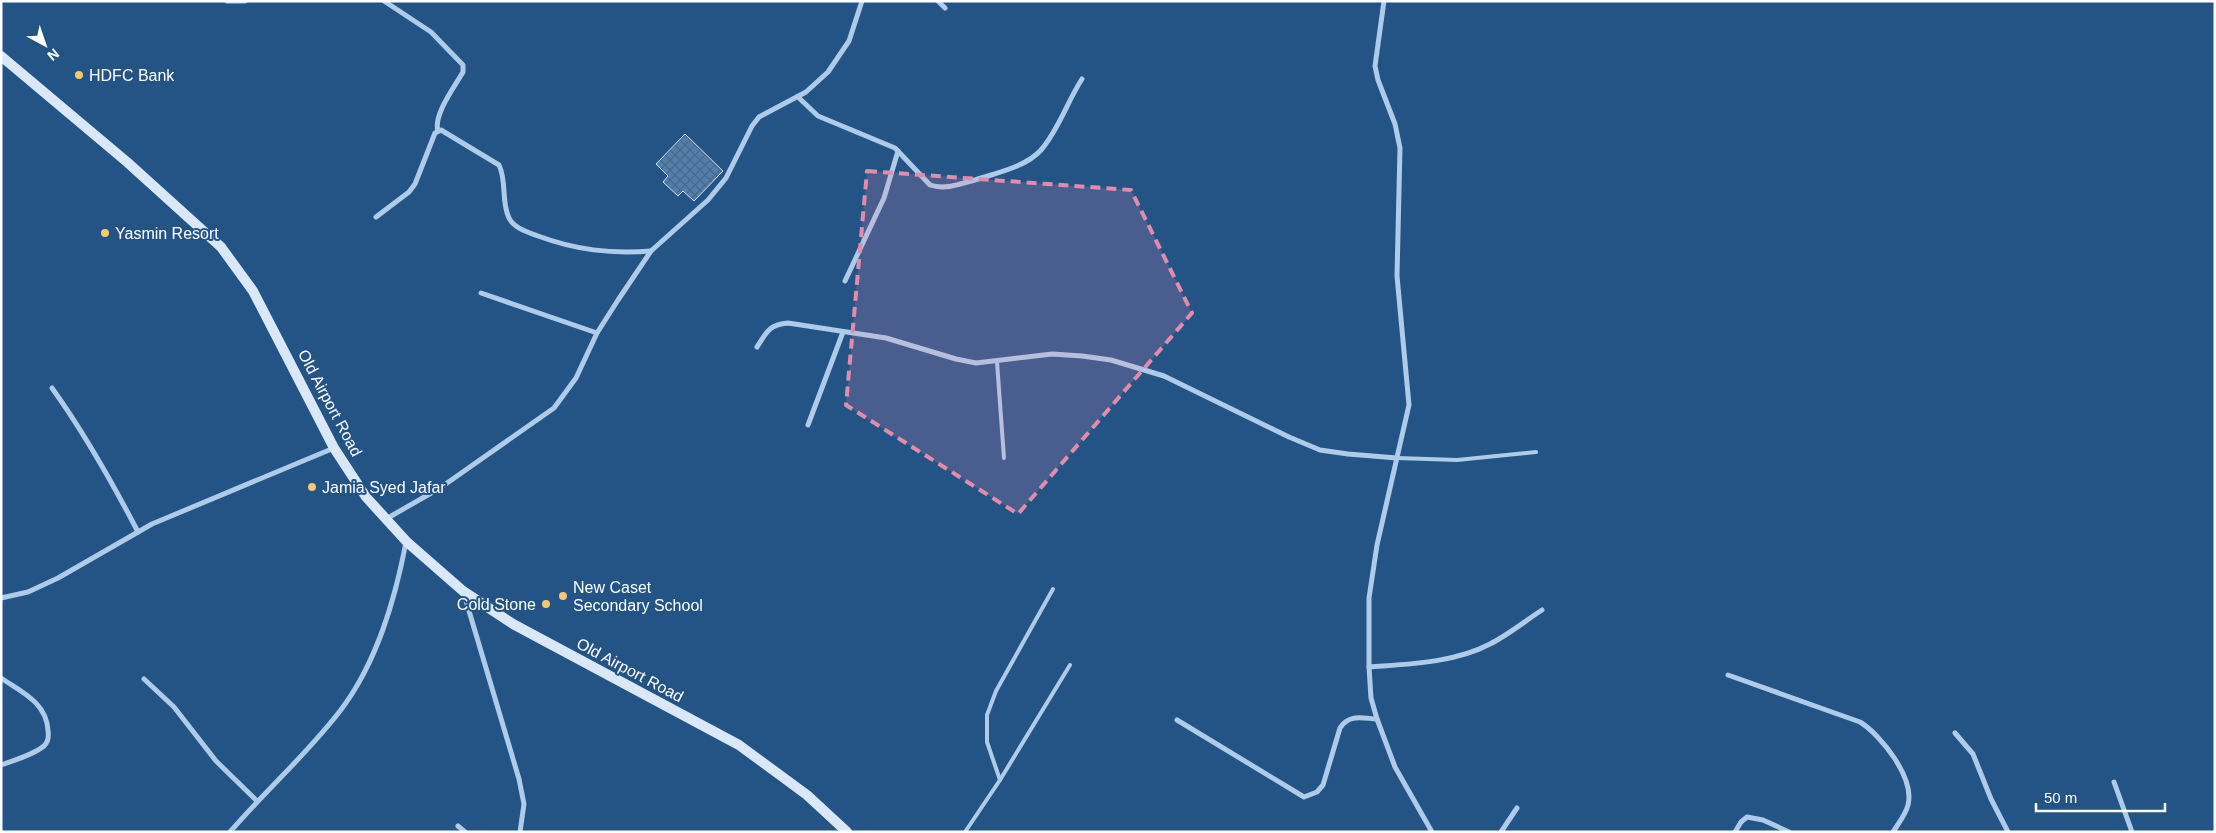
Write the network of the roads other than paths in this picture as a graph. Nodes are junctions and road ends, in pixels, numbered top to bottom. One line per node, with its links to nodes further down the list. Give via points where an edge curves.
1 (227, 1): 2 (street)
2 (245, 1)
3 (384, 1): 11 (street, via 431,32 463,65 463,72 439,116)
4 (862, 1): 10 (street, via 849,41 838,59 817,83)
5 (938, 1): 7 (street)
6 (1384, 1): 26 (street, via 1375,66 1400,148 1397,276 1409,405)
7 (945, 8)
8 (1, 56): 23 (main road, Old Airport Road, via 127,162 221,247 253,291)
9 (1082, 80): 12 (street, via 1040,151 1003,171 938,188 930,185)
10 (798, 97): 12 (street, via 818,116); 14 (street, via 759,117 726,178 708,200)
11 (438, 131): 13 (street, via 415,184); 14 (street, via 447,132 499,165 508,217 525,231 572,248)
12 (898, 151): 15 (street, via 884,198)
13 (376, 217)
14 (651, 251): 18 (street)
15 (845, 282)
16 (481, 293): 18 (street)
17 (843, 332): 19 (street, via 776,324 770,327); 20 (street, via 886,338 976,363); 22 (street)
18 (598, 333): 27 (street, via 576,378 554,408 440,488)
19 (757, 347)
20 (997, 362): 25 (lane); 26 (street, via 1052,354 1111,360 1164,376 1320,450)
21 (52, 388): 28 (street, via 106,470)
22 (808, 425)
23 (334, 448): 27 (main road, Old Airport Road, via 366,497); 28 (street)
24 (1536, 452): 26 (lane, via 1464,460)
25 (1004, 458)
26 (1397, 458): 35 (street, via 1377,545 1369,598)
27 (386, 519): 29 (main road, Old Airport Road)
28 (138, 532): 32 (street, via 58,578 28,592)
29 (406, 542): 31 (main road, Old Airport Road); 45 (street, via 389,613 357,686 307,749)
30 (1054, 589): 43 (lane, via 996,691 987,714 987,742)
31 (463, 591): 50 (street, via 519,779 524,804); 51 (main road, Old Airport Road, via 512,624 739,745 807,795)
32 (1, 598)
33 (1542, 610): 35 (street, via 1490,644 1469,652 1408,664)
34 (1070, 665): 43 (lane)
35 (1369, 667): 39 (street, via 1371,698)
36 (1728, 675): 57 (street, via 1860,722 1872,730 1897,763 1909,791 1908,806)
37 (1, 678): 42 (street, via 36,702 48,724 46,744)
38 (144, 679): 45 (street, via 174,707 216,761)
39 (1377, 719): 40 (street, via 1351,717 1344,721 1322,785 1317,792 1304,797); 53 (street, via 1395,768)
40 (1177, 720)
41 (1955, 733): 58 (street, via 1973,754)
42 (1, 765)
43 (1000, 780): 52 (lane)
44 (2114, 782): 59 (street)
45 (257, 801): 48 (street)
46 (1516, 808): 54 (street)
47 (458, 826): 49 (street)
48 (230, 832)
49 (465, 832)
50 (520, 832)
51 (848, 832)
52 (965, 832)
53 (1432, 832)
54 (1500, 832)
55 (1735, 832): 56 (street, via 1747,817 1763,820)
56 (1789, 832)
57 (1893, 832)
58 (2008, 832)
59 (2132, 832)

